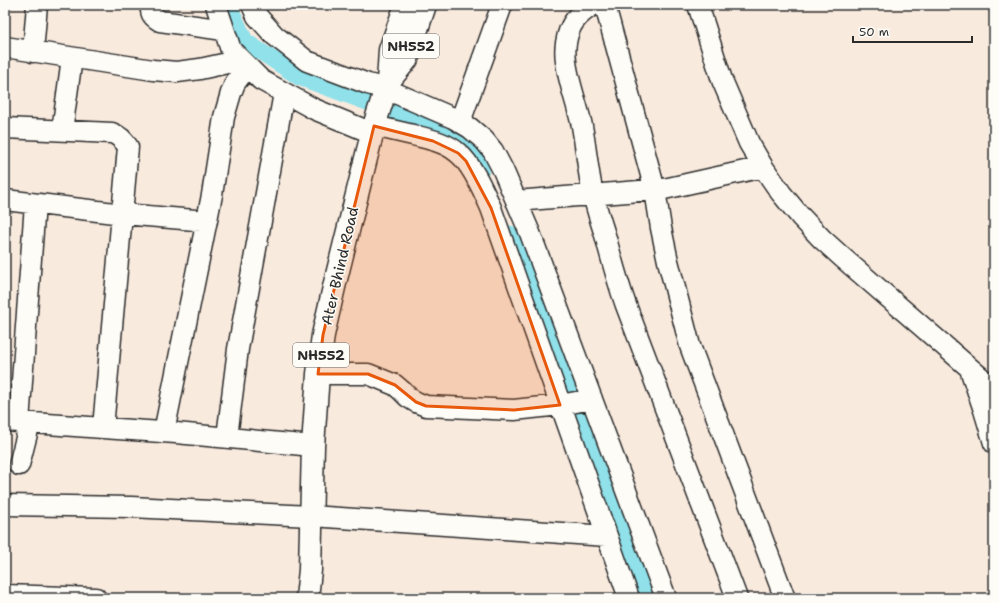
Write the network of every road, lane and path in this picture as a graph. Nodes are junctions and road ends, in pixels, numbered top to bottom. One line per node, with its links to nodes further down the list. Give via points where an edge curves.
1 (37, 5): 13 (street)
2 (151, 5): 11 (street, via 151,13 160,21)
3 (216, 5): 11 (street)
4 (252, 5): 16 (street, via 257,16 274,35 307,61 368,84)
5 (406, 5): 16 (highway, Ater Bhind Road / NH552, via 390,50)
6 (426, 5): 16 (highway, Ater Bhind Road / NH552, via 407,59)
7 (502, 5): 18 (street)
8 (593, 5): 24 (street, via 573,22 568,30 565,57 582,126)
9 (606, 5): 23 (street)
10 (698, 5): 22 (street, via 722,80)
11 (224, 30): 15 (street, via 231,50)
12 (5, 48): 13 (street)
13 (32, 52): 14 (street)
14 (72, 58): 15 (street, via 177,72); 21 (street)
15 (244, 63): 17 (street, via 261,80); 29 (street, via 227,105)
16 (386, 88): 18 (street); 19 (highway, Ater Bhind Road / NH552)
17 (284, 93): 19 (street, via 314,109); 38 (street, via 238,349)
18 (460, 122): 26 (street, via 484,140 493,151)
19 (374, 125): 31 (highway, Ater Bhind Road / NH552, via 323,335); 34 (street, via 446,145 466,161 491,208)
20 (5, 128): 21 (street)
21 (62, 131): 28 (street, via 112,133 125,142 128,147)
22 (762, 167): 23 (street); 30 (street, via 800,216 822,239)
23 (655, 190): 24 (street); 46 (street, via 668,261 690,346)
24 (593, 194): 26 (street); 51 (street, via 618,284)
25 (5, 200): 27 (street)
26 (516, 201): 33 (street)
27 (35, 204): 28 (street); 35 (street)
28 (123, 214): 29 (street); 36 (street)
29 (206, 220): 37 (street)
30 (969, 368): 32 (street); 39 (street)
31 (318, 374): 34 (street, via 368,374 395,386 408,397 426,406 514,410); 40 (highway, Ater Bhind Road / NH552)
32 (994, 389)
33 (592, 399): 34 (street); 50 (street)
34 (560, 405): 44 (street)
35 (12, 422): 36 (street); 41 (street, via 28,430)
36 (103, 428): 37 (street)
37 (164, 432): 38 (street)
38 (227, 437): 40 (street)
39 (994, 443)
40 (312, 446): 43 (highway, Ater Bhind Road / NH552)
41 (19, 465)
42 (5, 505): 43 (street, via 137,507)
43 (311, 516): 44 (street); 48 (highway, Ater Bhind Road / NH552)
44 (607, 536): 49 (street)
45 (5, 595): 47 (street)
46 (784, 596)
47 (96, 598)
48 (308, 598)
49 (629, 598)
50 (666, 598)
51 (737, 598)

